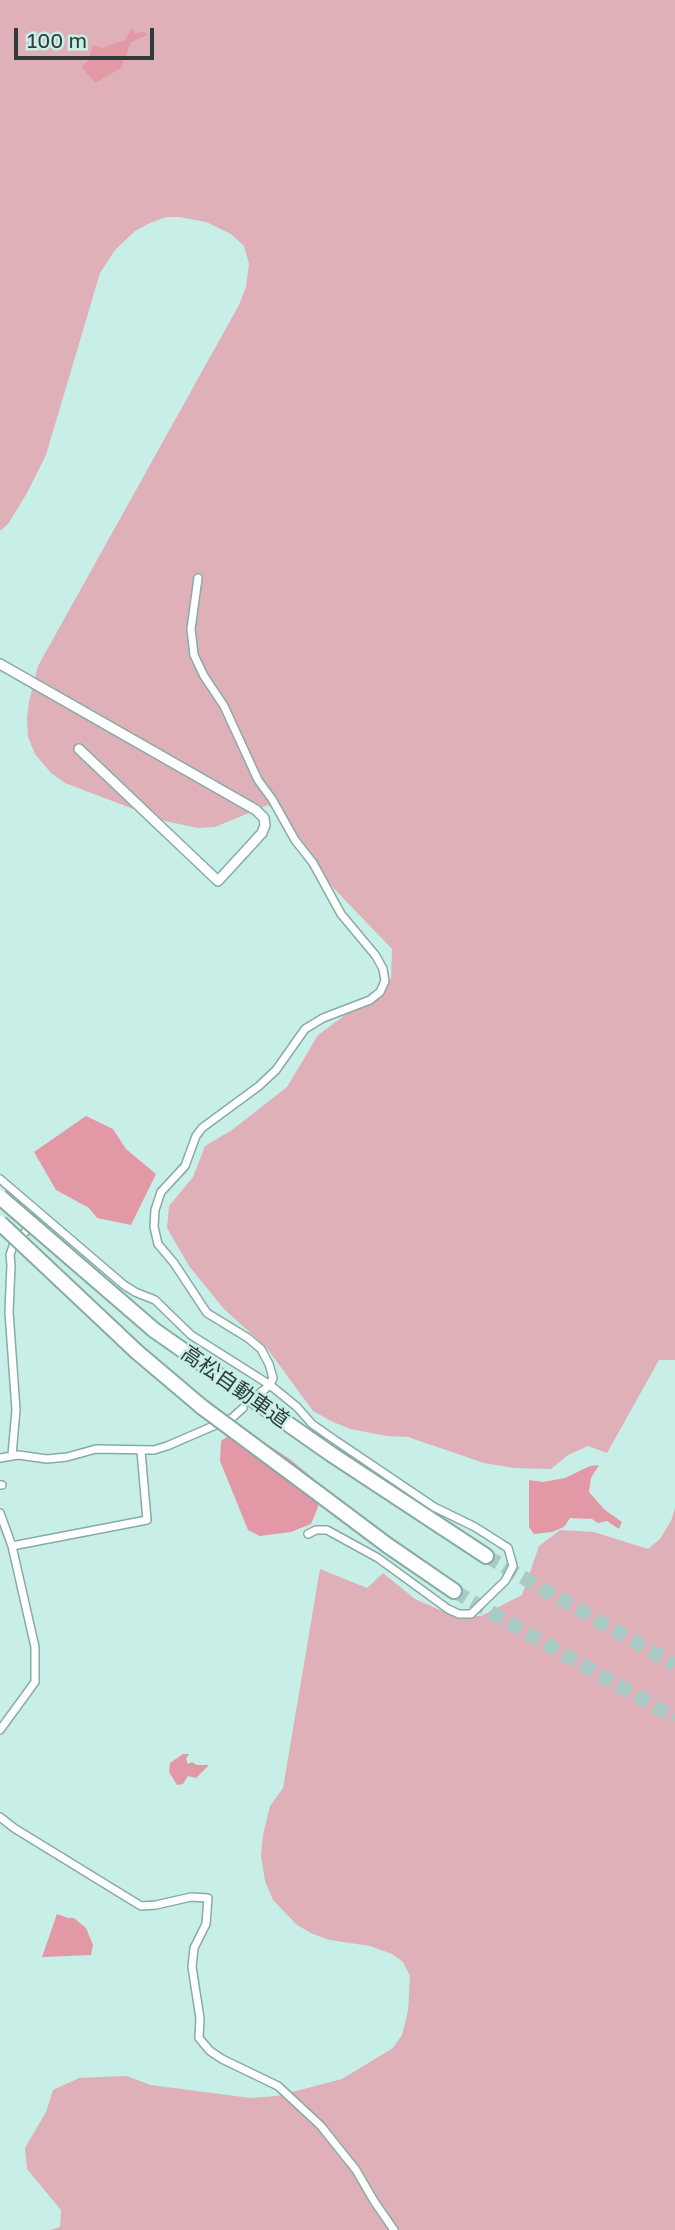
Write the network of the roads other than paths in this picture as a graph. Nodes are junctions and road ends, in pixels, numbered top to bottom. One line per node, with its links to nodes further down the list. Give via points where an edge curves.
1 (198, 578): 8 (street, via 191,629 194,655 258,780 341,914 376,956 385,981 370,1000 306,1029 276,1070 202,1128 185,1166 161,1192 155,1210 158,1244 207,1313 261,1349 273,1378)
2 (0, 664): 3 (street, via 256,810 264,817 262,833 218,880)
3 (79, 749)
4 (0, 1179): 6 (street)
5 (0, 1197): 17 (highway, 高松自動車道, bridge, via 154,1329)
6 (40, 1215): 8 (street, via 124,1285 155,1300 191,1335); 12 (street, via 10,1255 16,1410)
7 (0, 1223): 18 (highway, 高松自動車道, bridge, via 202,1407)
8 (270, 1385): 9 (street); 15 (street, via 332,1438 433,1507 508,1548 513,1566 505,1581 471,1614 459,1614 379,1558 327,1530)
9 (260, 1393)
10 (243, 1408): 11 (street, via 232,1418 167,1446)
11 (141, 1451): 12 (street, via 96,1449 47,1459); 16 (street, via 147,1520)
12 (12, 1455): 13 (street)
13 (0, 1458)
14 (0, 1513): 16 (street)
15 (308, 1534)
16 (12, 1546): 19 (street, via 35,1647 35,1682)
17 (486, 1556)
18 (454, 1591)
19 (0, 1730)
20 (0, 1817): 21 (street, via 141,1906 208,1898 206,1924 194,1948 192,1967 199,2038 216,2055 278,2086 321,2126 356,2169)
21 (394, 2230)

